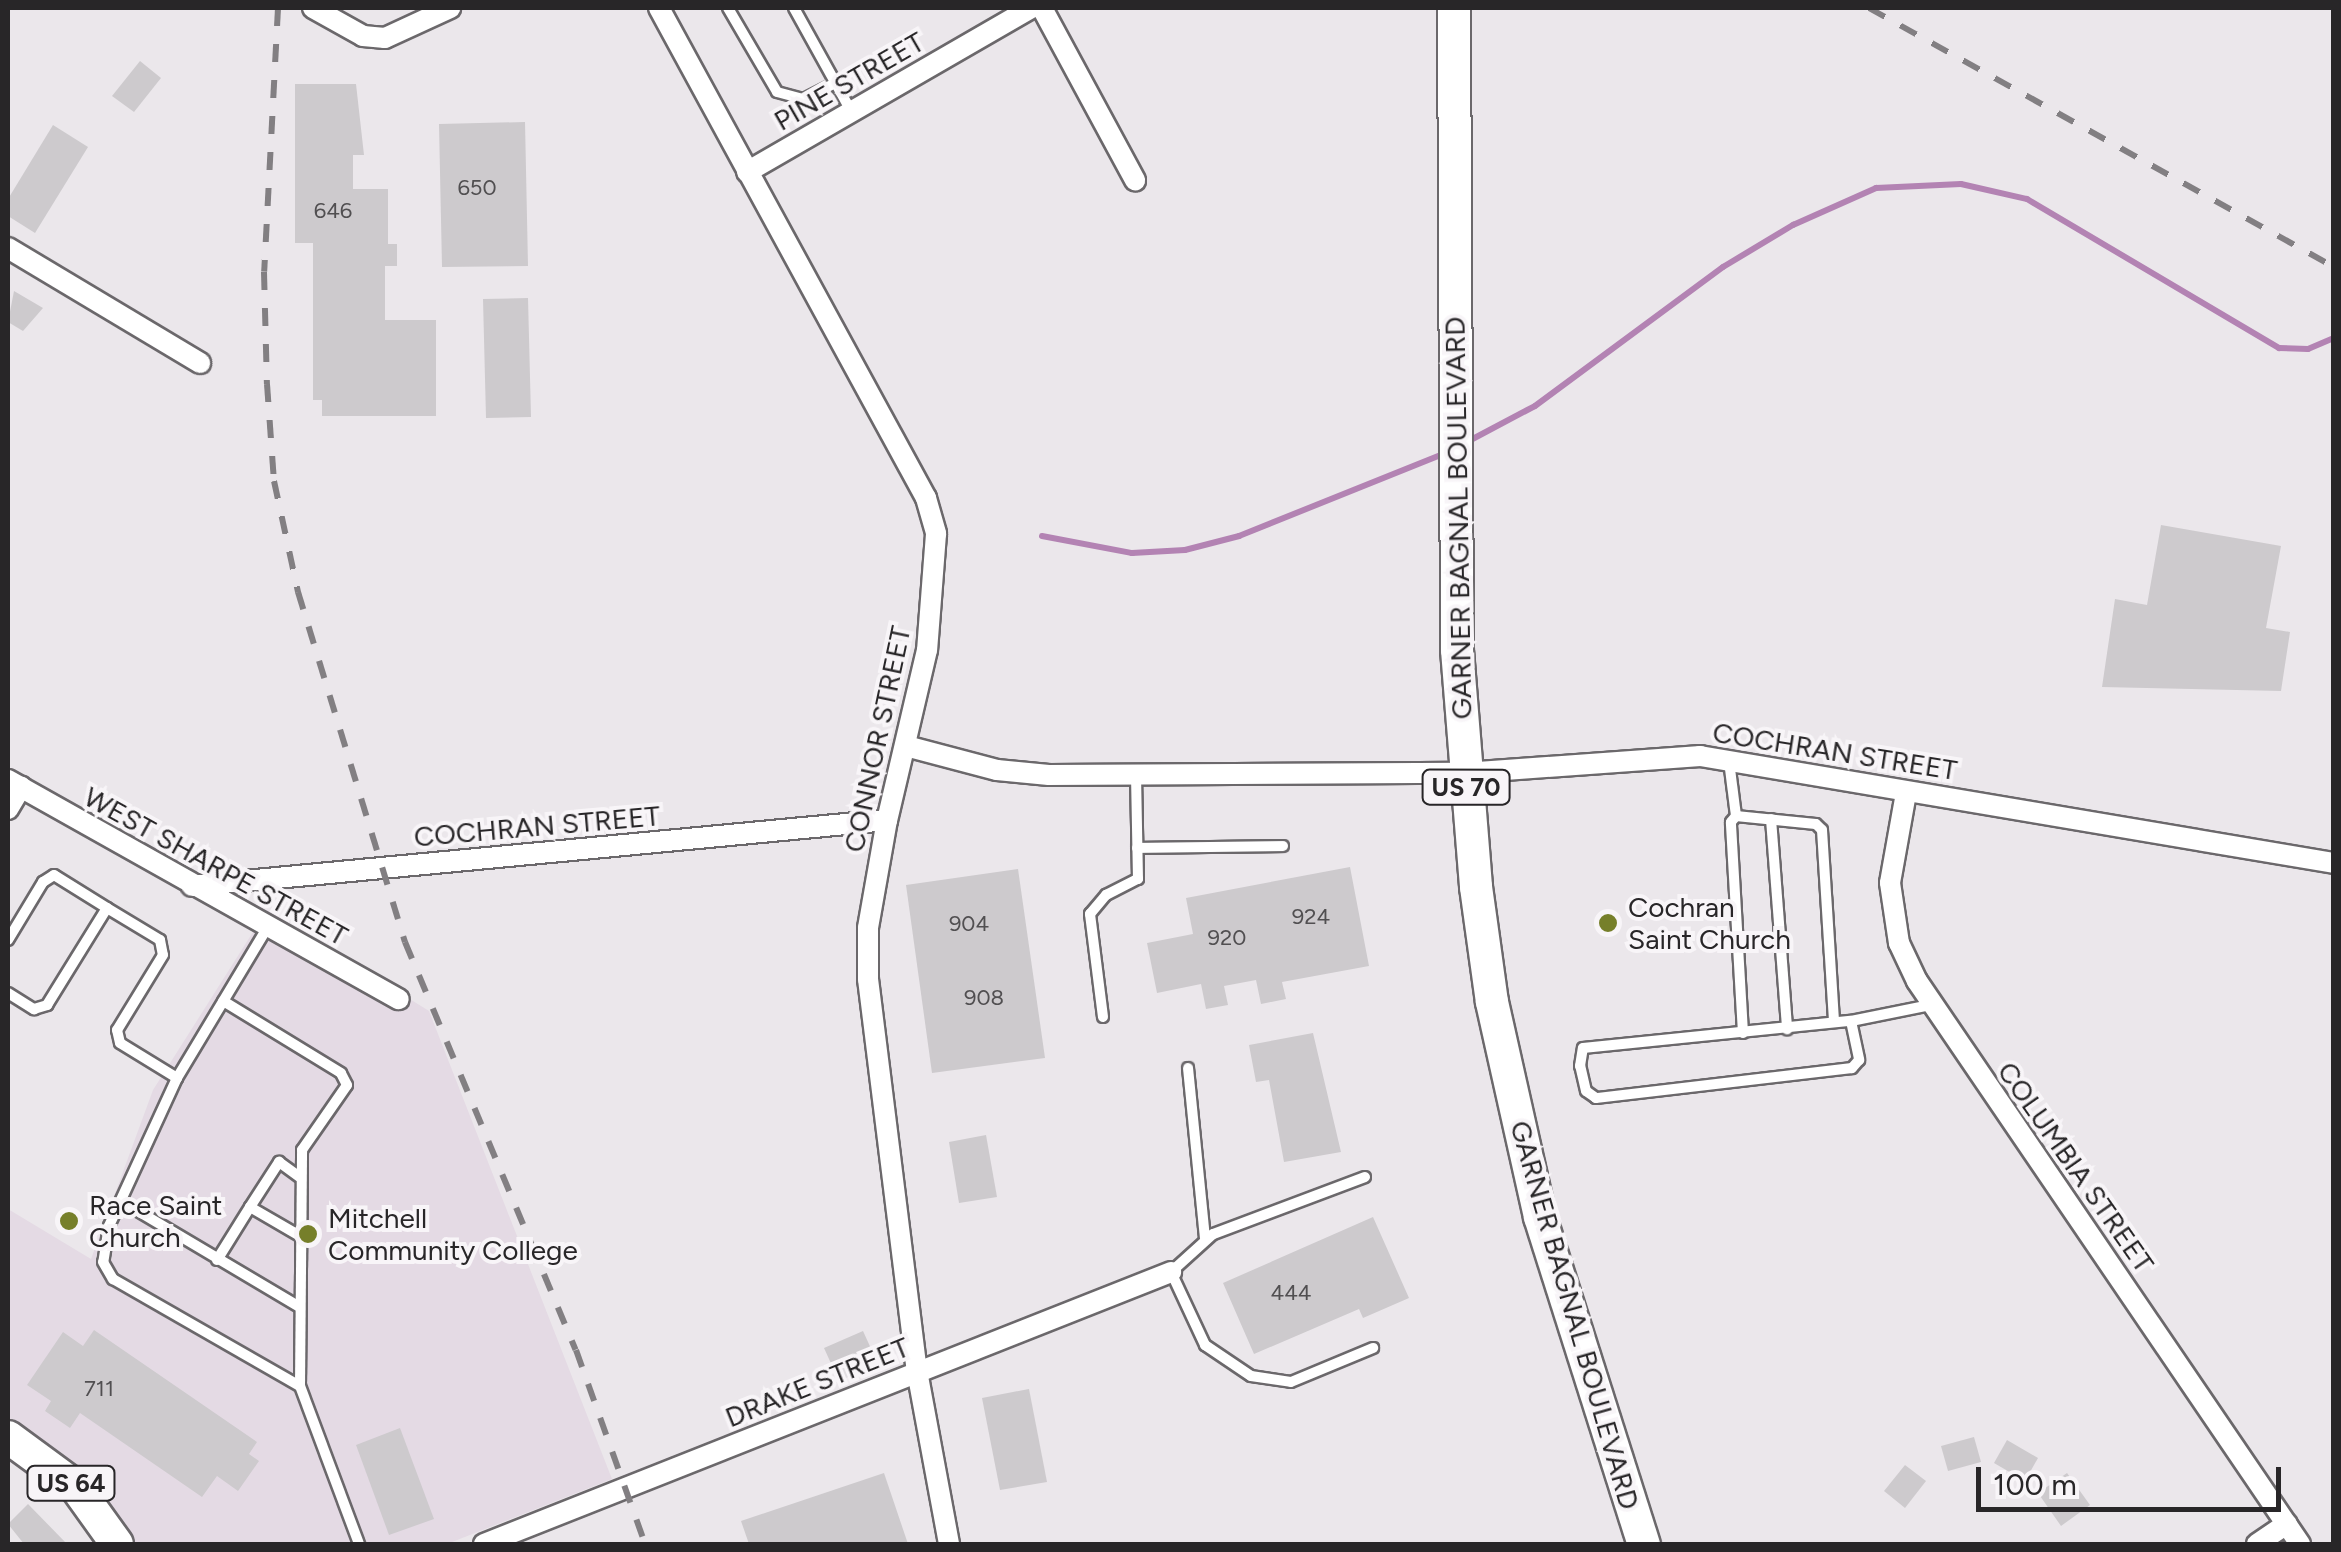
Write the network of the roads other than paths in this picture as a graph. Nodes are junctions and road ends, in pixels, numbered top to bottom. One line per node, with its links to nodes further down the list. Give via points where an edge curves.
1 (314, 8): 2 (street, via 363,36 385,38)
2 (450, 8)
3 (659, 8): 11 (street, CONNOR STREET)
4 (728, 8): 9 (lane, via 772,86 804,98)
5 (794, 8): 9 (lane)
6 (1031, 8): 10 (street, PINE STREET)
7 (1042, 8): 12 (street)
8 (1454, 8): 17 (main road, GARNER BAGNAL BOULEVARD / US 70, via 1452,418)
9 (836, 83): 10 (lane)
10 (851, 112): 11 (street, PINE STREET)
11 (747, 172): 15 (street, CONNOR STREET, via 926,498 936,572)
12 (1136, 180)
13 (8, 248): 14 (street)
14 (200, 363)
15 (906, 746): 18 (street, COCHRAN STREET, via 997,770); 24 (street, CONNOR STREET)
16 (1728, 760): 17 (street, COCHRAN STREET, via 1634,758); 20 (street, COCHRAN STREET); 22 (lane)
17 (1464, 773): 18 (street, COCHRAN STREET); 61 (main road, GARNER BAGNAL BOULEVARD / US 70, via 1492,1002 1515,1109 1573,1328)
18 (1136, 774): 26 (lane)
19 (14, 784): 21 (street); 28 (street, WEST SHARPE STREET)
20 (1906, 792): 27 (street, COCHRAN STREET); 35 (street, COLUMBIA STREET, via 1890,883 1900,942)
21 (8, 809)
22 (1736, 816): 23 (lane); 40 (lane, via 1731,822)
23 (1770, 819): 37 (lane, via 1822,830); 39 (lane)
24 (887, 820): 28 (street, COCHRAN STREET); 53 (street, CONNOR STREET, via 868,928 868,979)
25 (1283, 846): 26 (lane)
26 (1137, 848): 36 (lane, via 1138,879 1106,895 1090,914)
27 (2334, 863)
28 (192, 886): 30 (street, WEST SHARPE STREET)
29 (107, 908): 31 (lane, via 54,876 43,882); 32 (lane, via 47,1005 34,1010); 42 (lane, via 160,940 163,955 117,1030 120,1042)
30 (267, 928): 33 (street, WEST SHARPE STREET); 34 (lane)
31 (8, 940)
32 (8, 993)
33 (399, 999)
34 (223, 1001): 42 (lane); 44 (lane, via 342,1074 347,1085 302,1150)
35 (1930, 1006): 38 (lane); 56 (street, COLUMBIA STREET)
36 (1103, 1017)
37 (1834, 1022): 38 (lane); 39 (lane)
38 (1851, 1022): 40 (lane, via 1859,1060 1852,1068 1596,1098 1586,1090 1583,1048)
39 (1787, 1029): 40 (lane)
40 (1743, 1033)
41 (1188, 1068): 48 (lane)
42 (177, 1078): 45 (lane)
43 (1365, 1176): 48 (lane)
44 (302, 1178): 46 (lane, via 279,1162); 47 (lane)
45 (120, 1200): 49 (lane); 54 (lane, via 103,1262 113,1279)
46 (250, 1207): 47 (lane); 49 (lane)
47 (300, 1236): 51 (lane)
48 (1206, 1239): 50 (lane)
49 (217, 1260): 51 (lane)
50 (1171, 1272): 52 (lane, via 1205,1345 1251,1376 1291,1382); 53 (street, DRAKE STREET)
51 (298, 1306): 54 (lane)
52 (1373, 1348)
53 (917, 1371): 59 (street, DRAKE STREET); 60 (street, CONNOR STREET)
54 (300, 1386): 58 (lane)
55 (8, 1437): 57 (main road, US 64, via 76,1487)
56 (2287, 1524): 62 (street); 63 (street, COLUMBIA STREET)
57 (117, 1544)
58 (359, 1544)
59 (484, 1544)
60 (949, 1544)
61 (1644, 1544)
62 (2256, 1544)
63 (2300, 1544)

